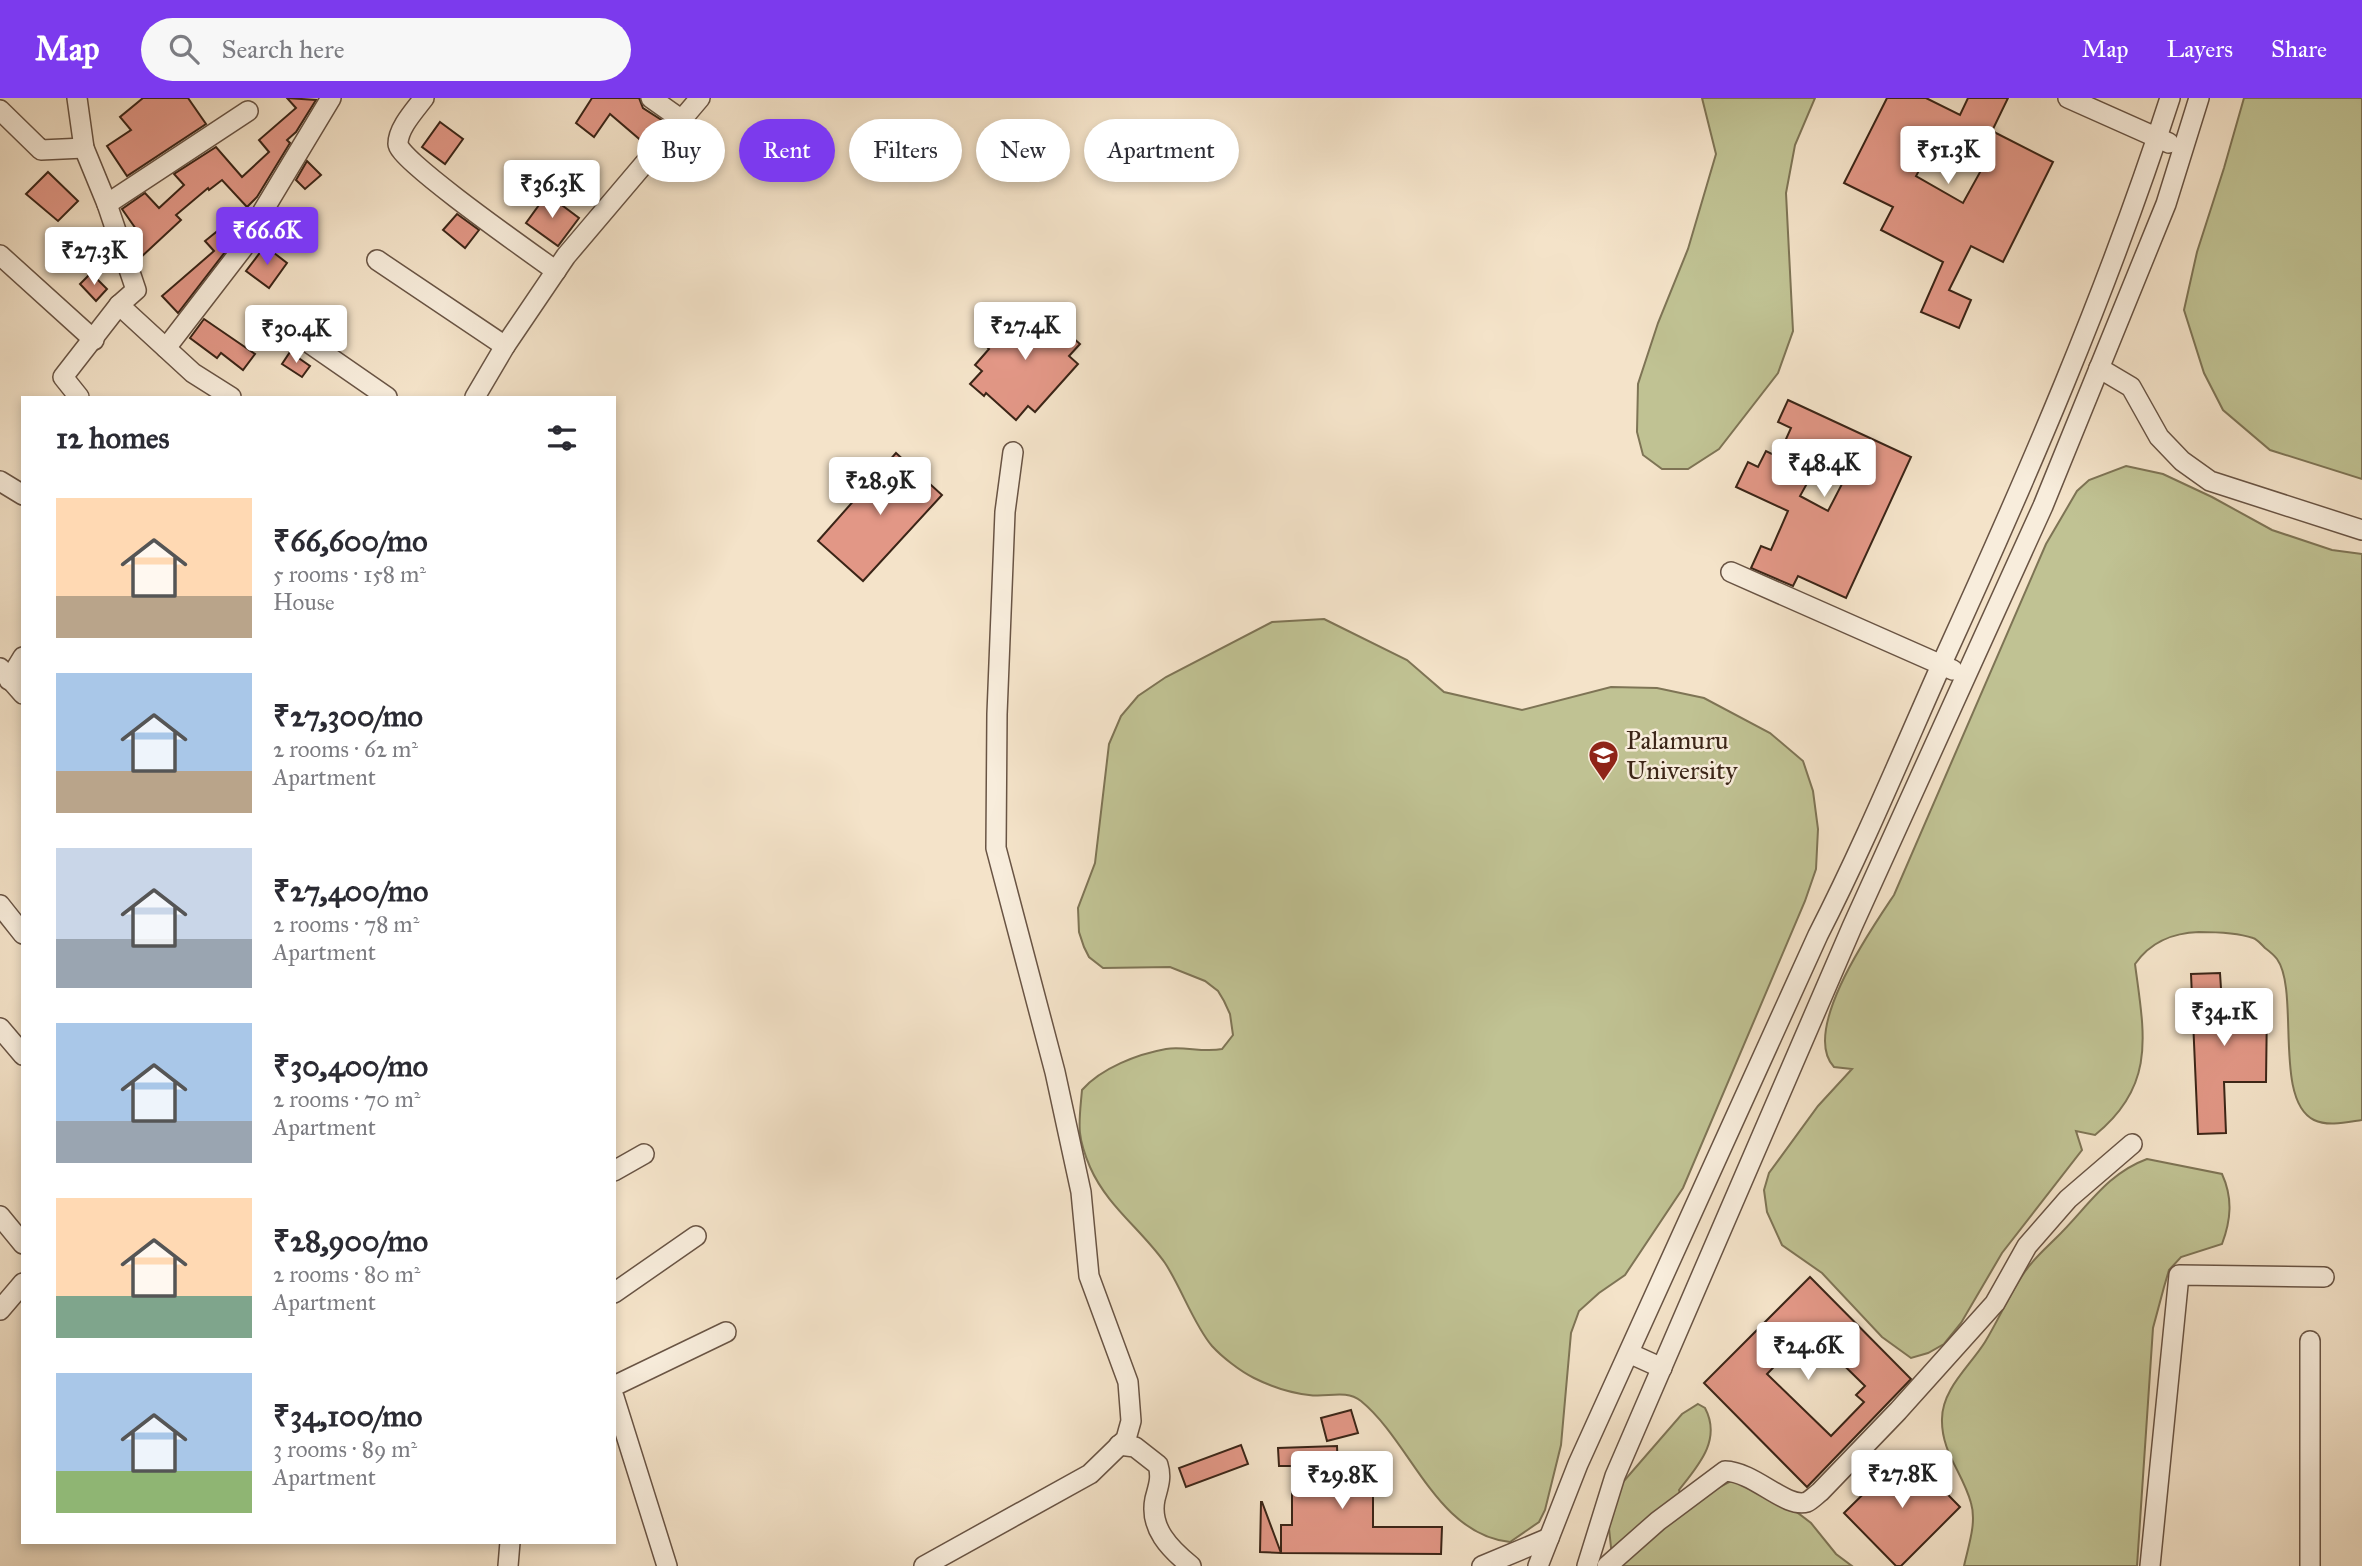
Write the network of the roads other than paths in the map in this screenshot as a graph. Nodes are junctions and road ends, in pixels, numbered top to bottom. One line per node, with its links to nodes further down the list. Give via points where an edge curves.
1 (331, 98): 25 (street, via 243,248)
2 (424, 98): 20 (street, via 403,128 397,142 399,151)
3 (650, 98): 11 (street)
4 (700, 98): 12 (street)
5 (2068, 98): 13 (street)
6 (2170, 98): 13 (street)
7 (2199, 98): 15 (street)
8 (82, 100): 14 (street)
9 (0, 110): 14 (street, via 41,150)
10 (248, 111): 17 (street)
11 (681, 119)
12 (683, 119)
13 (2157, 139): 15 (street); 34 (street)
14 (84, 148): 17 (street)
15 (2183, 148): 26 (street, via 2166,204)
16 (637, 174): 20 (street)
17 (107, 204): 21 (street, via 136,290)
18 (0, 255): 23 (street)
19 (377, 260): 24 (street)
20 (555, 271): 24 (street)
21 (119, 305): 23 (street); 25 (street)
22 (283, 325): 29 (street)
23 (94, 340): 27 (street, via 63,377)
24 (505, 346): 30 (street)
25 (166, 348): 28 (street)
26 (2099, 368): 35 (street); 36 (street, via 2132,387 2159,437 2210,481)
27 (78, 396)
28 (228, 396)
29 (386, 396)
30 (476, 396)
31 (1013, 452): 62 (street, via 1003,566 996,848 1076,1166 1089,1276 1128,1382 1131,1421)
32 (0, 481): 33 (street)
33 (21, 494)
34 (2018, 496): 35 (street); 39 (street)
35 (2043, 506): 40 (street)
36 (2362, 530)
37 (1731, 572): 39 (street)
38 (21, 661): 41 (street)
39 (1941, 666): 40 (street); 58 (street)
40 (1967, 675): 59 (street, via 1852,926)
41 (11, 681)
42 (11, 910): 43 (street)
43 (21, 930)
44 (0, 1028): 45 (street)
45 (21, 1053)
46 (2132, 1144): 72 (street, via 2067,1199 2026,1246 1994,1303 1820,1492 1807,1502 1793,1503 1750,1476 1725,1471)
47 (644, 1154): 48 (street)
48 (616, 1170)
49 (0, 1216): 51 (street)
50 (695, 1236): 54 (street)
51 (21, 1242)
52 (2324, 1277): 73 (street, via 2179,1275)
53 (21, 1285): 55 (street)
54 (616, 1292)
55 (0, 1310)
56 (726, 1332): 60 (street)
57 (2310, 1341): 74 (street)
58 (1631, 1354): 59 (street); 63 (street, via 1578,1464)
59 (1662, 1368): 71 (street, via 1615,1476)
60 (616, 1385)
61 (616, 1403): 66 (street)
62 (1119, 1446): 67 (street, via 1090,1474); 68 (street, via 1135,1447 1158,1465 1160,1480 1154,1503 1159,1534)
63 (1549, 1538): 69 (street); 70 (street)
64 (510, 1544): 65 (street)
65 (508, 1566)
66 (667, 1566)
67 (924, 1566)
68 (1191, 1566)
69 (1482, 1566)
70 (1538, 1566)
71 (1587, 1566)
72 (1607, 1566)
73 (2150, 1566)
74 (2310, 1566)

